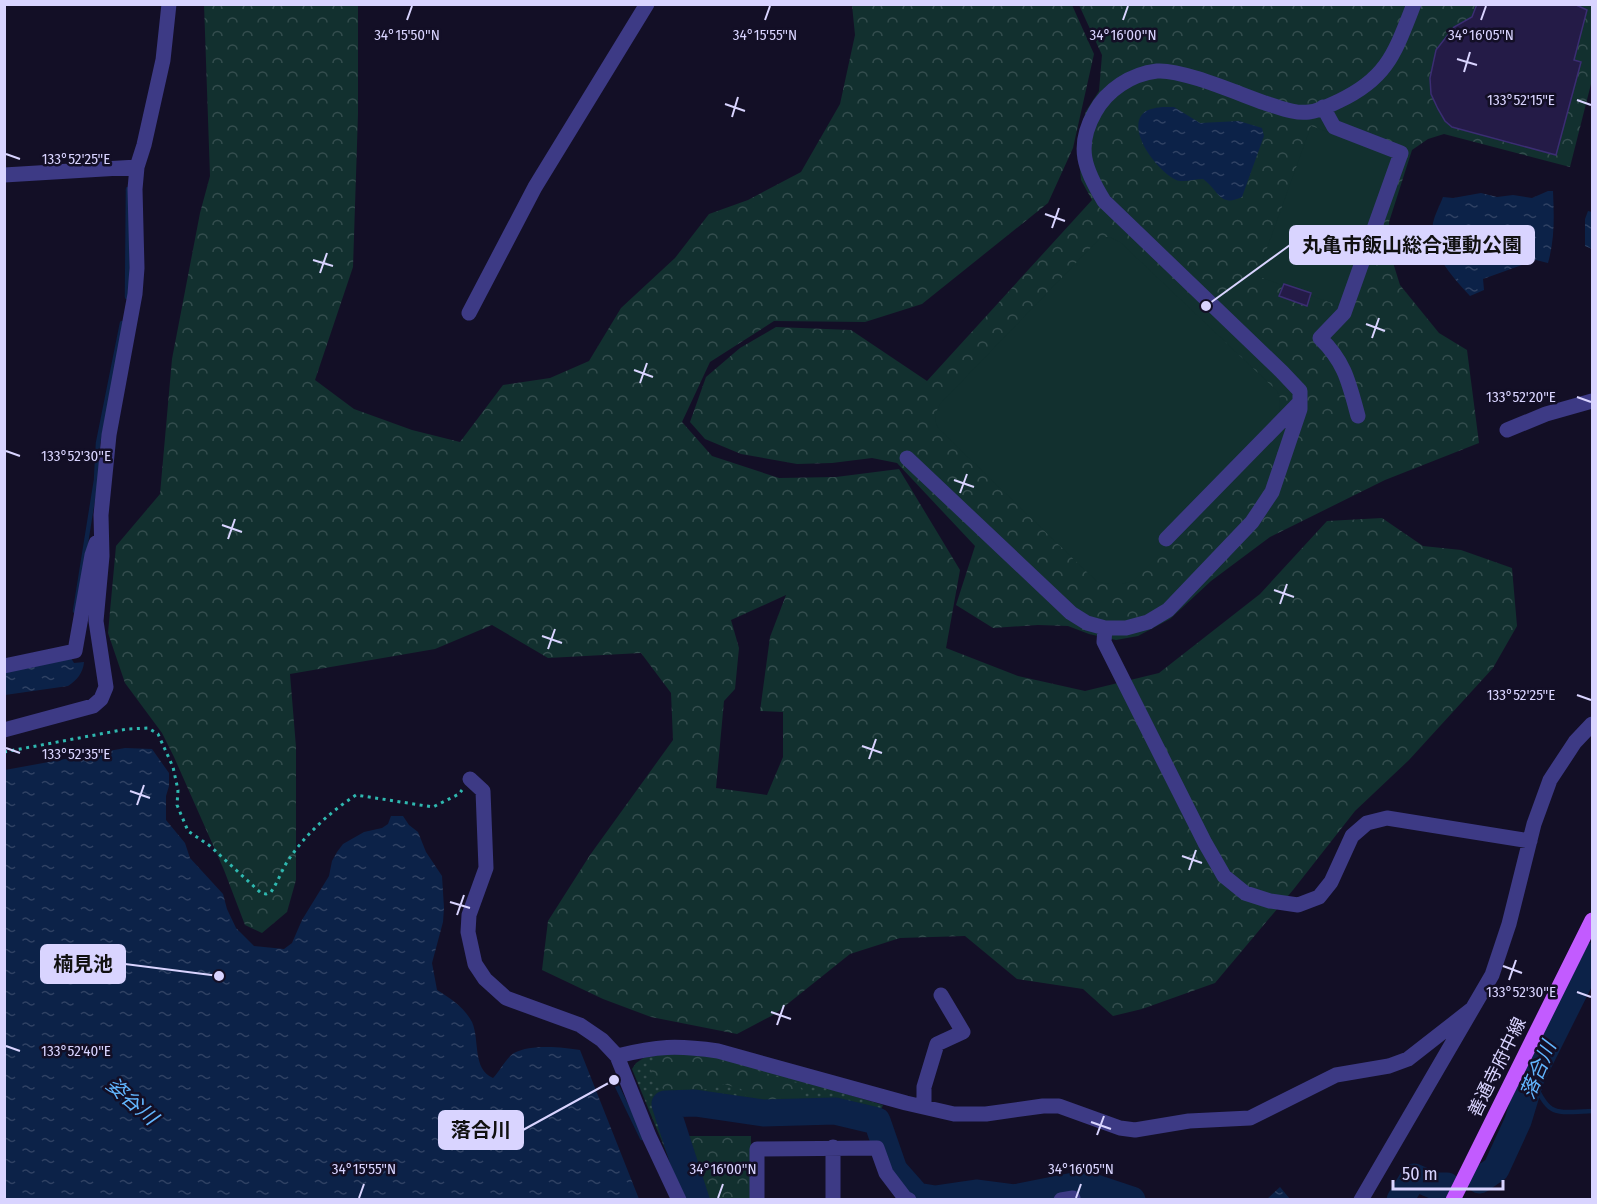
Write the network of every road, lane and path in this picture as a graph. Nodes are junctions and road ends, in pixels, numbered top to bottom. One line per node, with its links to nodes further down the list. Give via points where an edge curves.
1 (169, 4): 5 (street, via 161,70)
2 (647, 4): 7 (street, via 535,187)
3 (1414, 4): 4 (street, via 1382,72 1358,92)
4 (1323, 107): 9 (street, via 1309,112 1287,110 1179,74 1157,71 1115,87 1090,120 1085,138 1084,155 1090,177 1104,201 1282,372 1300,391); 10 (street, via 1334,128 1401,153 1344,313 1320,338 1344,368)
5 (137, 167): 6 (street); 13 (street, via 135,294 109,435)
6 (4, 175)
7 (469, 313)
8 (1593, 401): 11 (street)
9 (1300, 402): 14 (street); 15 (street, via 1272,492 1252,522 1168,610 1126,628)
10 (1358, 416)
11 (1507, 430)
12 (907, 458): 15 (street, via 1071,613)
13 (101, 529): 16 (street, via 75,651); 18 (street, via 96,621 105,693 93,706)
14 (1166, 539)
15 (1105, 628): 21 (street, via 1104,642 1204,843 1224,876 1245,893 1298,905 1319,897 1331,882 1352,836 1367,823 1387,818)
16 (4, 666)
17 (1593, 724): 21 (street, via 1575,742 1550,780)
18 (4, 730)
19 (4, 752): 20 (path, via 148,728 158,734 173,767 177,805 188,831 266,894 306,838 335,808 356,795 433,807 459,794)
20 (470, 779): 25 (street, via 483,791 486,868 469,915 468,932 475,964 506,998 580,1025)
21 (1530, 841): 24 (street, via 1492,975)
22 (1593, 920): 35 (main road, 善通寺府中線)
23 (941, 995): 26 (street, via 963,1032 937,1044 924,1087)
24 (1473, 1009): 26 (street, via 1408,1059 1336,1075 1250,1118 1189,1121 1135,1130 1059,1106 986,1114 954,1114); 34 (street)
25 (617, 1056): 26 (street, via 667,1046 718,1051); 28 (street)
26 (924, 1107)
27 (833, 1147): 29 (street, via 757,1149); 30 (street); 31 (street, via 877,1148 886,1173)
28 (679, 1200)
29 (757, 1200)
30 (833, 1200)
31 (909, 1200)
32 (1061, 1200): 33 (street)
33 (1073, 1200)
34 (1361, 1200)
35 (1453, 1200)

